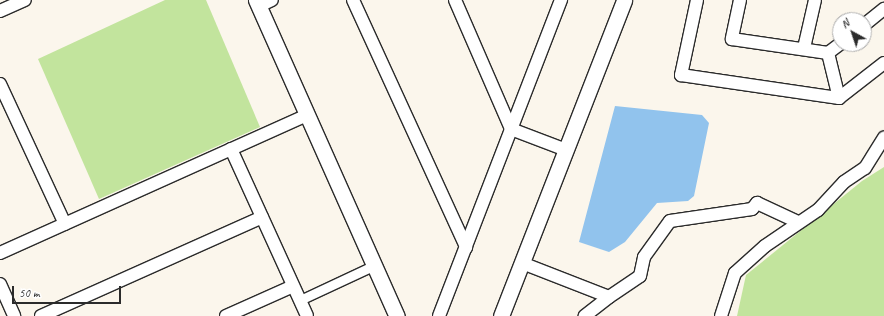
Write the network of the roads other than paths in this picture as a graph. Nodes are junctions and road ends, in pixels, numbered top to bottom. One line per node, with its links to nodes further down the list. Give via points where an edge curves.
1 (25, 0): 11 (street)
2 (353, 0): 27 (street)
3 (455, 0): 20 (street)
4 (624, 0): 23 (street)
5 (697, 0): 18 (street, via 681,75)
6 (740, 0): 13 (street, via 732,39)
7 (816, 0): 13 (street)
8 (262, 2): 19 (street)
9 (558, 2): 20 (street)
10 (884, 9): 12 (street)
11 (0, 11)
12 (872, 19)
13 (804, 48): 15 (street)
14 (832, 50): 15 (street)
15 (828, 53): 18 (street)
16 (884, 63): 18 (street)
17 (0, 84): 26 (street)
18 (839, 98)
19 (307, 114): 22 (street); 30 (street)
20 (512, 128): 23 (street); 27 (street)
21 (884, 138): 25 (street, via 865,168 844,182 818,210)
22 (231, 149): 24 (street); 26 (street)
23 (566, 150): 29 (street)
24 (262, 217): 32 (street); 36 (street)
25 (798, 222): 33 (street, via 757,203 752,209 670,222 644,257 640,276); 43 (street, via 765,246 735,273)
26 (65, 224): 28 (street)
27 (466, 247): 40 (street)
28 (0, 254)
29 (522, 263): 33 (street); 41 (street)
30 (375, 265): 34 (street); 39 (street)
31 (0, 284): 35 (street)
32 (293, 286): 34 (street); 37 (street)
33 (609, 298): 42 (street)
34 (300, 300): 38 (street)
35 (14, 316)
36 (41, 316)
37 (226, 316)
38 (307, 316)
39 (397, 316)
40 (439, 316)
41 (501, 316)
42 (586, 316)
43 (721, 316)

